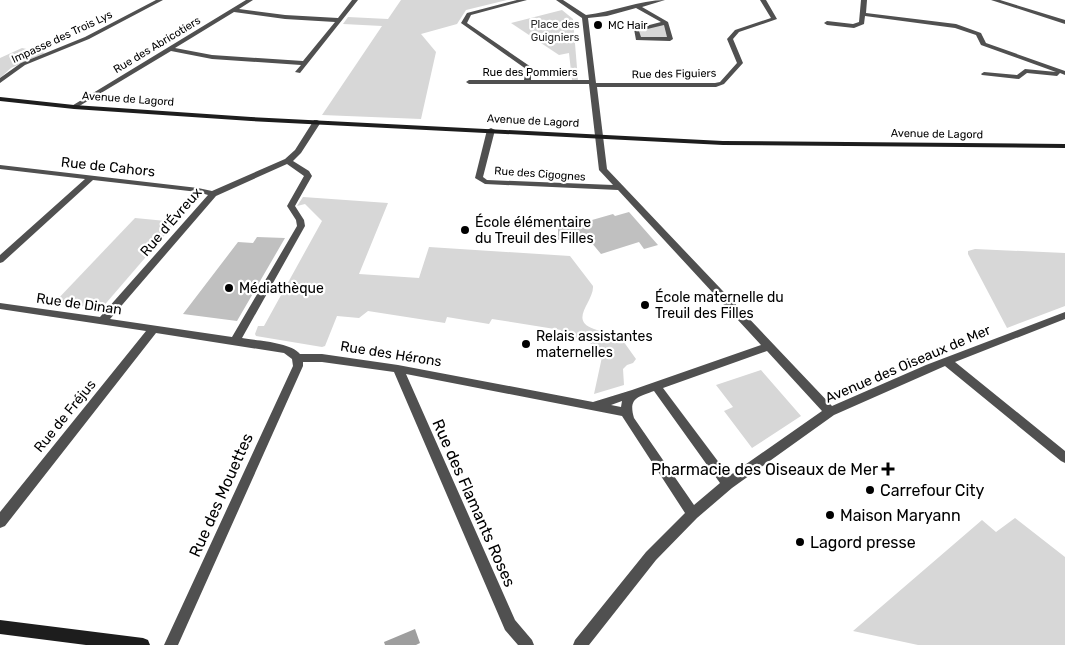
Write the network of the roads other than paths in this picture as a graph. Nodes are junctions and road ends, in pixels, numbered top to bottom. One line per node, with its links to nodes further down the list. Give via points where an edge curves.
1 (160, 0): 26 (street, Impasse des Trois Lys, via 86,38 23,64)
2 (250, 0): 12 (street, Rue des Abricotiers)
3 (355, 0): 15 (street)
4 (524, 0): 28 (street, via 470,14 464,23 528,68)
5 (559, 0): 14 (street)
6 (662, 0): 11 (street)
7 (763, 0): 29 (street, Rue des Figuiers, via 774,19 737,31 730,39 740,63 722,83)
8 (864, 0): 13 (street)
9 (994, 0): 16 (street)
10 (627, 4): 11 (street)
11 (635, 7): 14 (street); 17 (street)
12 (233, 10): 15 (street); 19 (street, Rue des Abricotiers)
13 (863, 14): 18 (street, via 862,23 854,26); 20 (street, via 956,26 979,34 983,44)
14 (585, 17): 29 (street, Rue des Cigognes)
15 (339, 20): 21 (street)
16 (1065, 22)
17 (666, 23): 17 (street, via 670,39 638,39 636,30)
18 (827, 23)
19 (170, 49): 21 (street, via 212,57); 31 (street, Rue des Abricotiers)
20 (1013, 55): 23 (street); 25 (street)
21 (306, 63): 22 (street)
22 (298, 72)
23 (1025, 72): 24 (street, via 1019,77); 25 (street)
24 (984, 74)
25 (1065, 74)
26 (0, 81)
27 (469, 82): 28 (street, Rue des Pommiers)
28 (527, 83): 29 (street, Rue des Pommiers)
29 (592, 83): 34 (street, Rue des Cigognes)
30 (0, 99): 31 (street, Avenue de Lagord)
31 (74, 107): 32 (street, Avenue de Lagord)
32 (317, 122): 33 (street, Avenue de Lagord); 36 (street, Rue d'Évreux)
33 (491, 130): 34 (street, Avenue de Lagord); 39 (street, Rue des Cigognes, via 479,178 485,182)
34 (598, 136): 35 (street, Avenue de Lagord, via 723,143); 39 (street, Rue des Cigognes, via 603,170)
35 (1065, 146)
36 (288, 160): 40 (street, Rue d'Évreux); 46 (street, via 308,176 291,206 301,226)
37 (0, 167): 38 (street, Rue de Cahors)
38 (91, 178): 40 (street, Rue de Cahors); 41 (street)
39 (620, 188): 47 (street, Rue des Cigognes)
40 (213, 194): 44 (street, Rue d'Évreux)
41 (0, 260)
42 (0, 306): 44 (street, Rue de Dinan)
43 (1065, 315): 49 (street, Avenue des Oiseaux de Mer)
44 (102, 321): 45 (street, Rue de Dinan)
45 (154, 328): 46 (street, Rue des Hérons); 59 (street, Rue de Fréjus)
46 (235, 341): 48 (street, Rue des Hérons, via 287,350)
47 (768, 347): 51 (street); 55 (street, Rue des Cigognes)
48 (297, 358): 50 (street, Rue des Hérons, via 322,358); 62 (street, Rue des Mouettes, via 298,366)
49 (947, 362): 55 (street, Avenue des Oiseaux de Mer); 56 (street)
50 (398, 370): 53 (street, Rue des Hérons); 63 (street, Rue des Flamants Roses, via 510,625)
51 (656, 386): 52 (street); 57 (street)
52 (633, 394): 53 (street); 54 (street, via 627,400)
53 (593, 406): 54 (street, Rue des Hérons)
54 (626, 412): 58 (street)
55 (830, 412): 57 (street, Avenue des Oiseaux de Mer)
56 (1065, 458)
57 (728, 484): 58 (street, Avenue des Oiseaux de Mer)
58 (693, 514): 64 (street, Avenue des Oiseaux de Mer, via 651,556)
59 (0, 522)
60 (0, 626): 61 (street)
61 (143, 645)
62 (171, 645)
63 (527, 645)
64 (580, 645)

